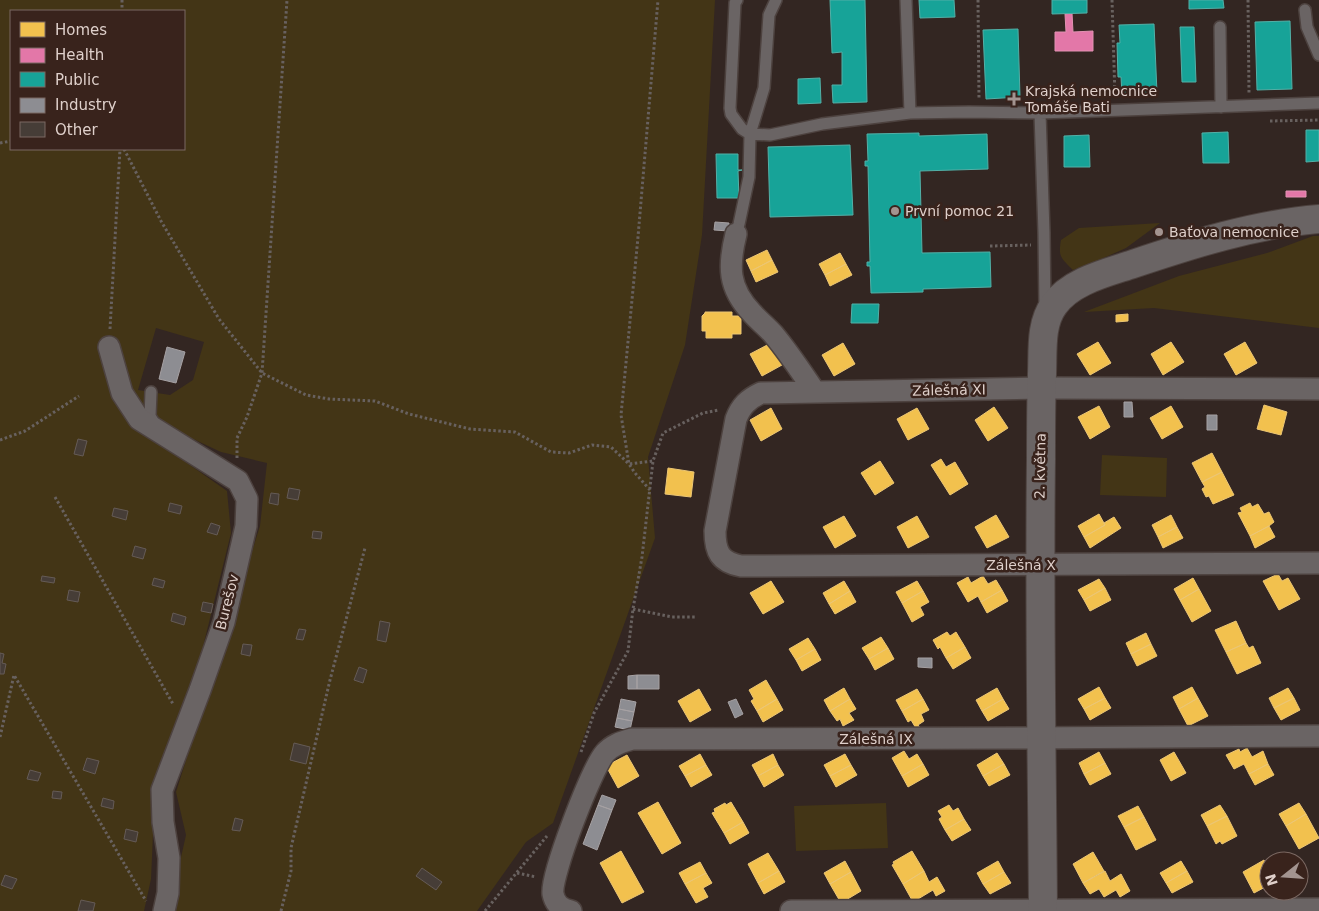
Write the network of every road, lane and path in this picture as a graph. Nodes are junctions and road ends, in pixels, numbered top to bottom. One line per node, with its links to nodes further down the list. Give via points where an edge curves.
1 (287, 0): 26 (path)
2 (658, 0): 36 (path, via 621,415)
3 (737, 0): 19 (lane, via 730,108 735,121)
4 (776, 0): 19 (lane, via 769,16 764,88)
5 (906, 0): 17 (lane)
6 (978, 0): 16 (path)
7 (1112, 0): 15 (path)
8 (1248, 0): 13 (path)
9 (1305, 10): 11 (lane, via 1307,28)
10 (1220, 26): 14 (lane)
11 (1319, 55)
12 (1319, 103): 13 (lane)
13 (1250, 106): 14 (lane)
14 (1221, 107): 15 (lane)
15 (1115, 110): 18 (lane)
16 (980, 112): 17 (lane); 18 (lane)
17 (910, 113): 19 (lane, via 822,124 770,135)
18 (1040, 113): 24 (lane)
19 (750, 134): 23 (lane, via 749,178)
20 (120, 150): 25 (path)
21 (125, 150): 26 (path, via 161,221 219,318)
22 (1319, 219): 24 (street, 2. května, via 1235,233 1099,276 1060,298)
23 (736, 234): 30 (street, via 731,269 738,296 774,335)
24 (1045, 326): 27 (street, 2. května)
25 (109, 347): 33 (street, via 122,392 138,419)
26 (262, 373): 36 (path, via 306,395 375,401 409,414 470,428 515,432 551,452 569,453 592,445 611,447); 37 (path, via 237,438)
27 (1041, 388): 28 (street, Zálešná XI); 30 (street, Zálešná XI); 42 (street, 2. května)
28 (1319, 390)
29 (151, 392): 33 (lane, via 150,416)
30 (815, 392): 32 (street, Zálešná XI, via 765,392)
31 (79, 396): 34 (path, via 25,431)
32 (744, 404): 35 (path, via 703,413 663,433); 42 (street, Zálešná X, via 736,419 715,531 716,546 724,560 741,566)
33 (158, 432): 37 (street)
34 (0, 440)
35 (653, 461): 36 (path); 38 (path)
36 (629, 464): 38 (path)
37 (238, 481): 51 (street, Burešov, via 247,499 246,526 224,622 162,790 169,858 168,893)
38 (650, 490): 43 (path)
39 (55, 497): 45 (path)
40 (365, 548): 54 (path, via 293,838 291,871)
41 (1319, 563): 42 (street, Zálešná X)
42 (1039, 565): 48 (street, 2. května)
43 (633, 609): 44 (path, via 672,618); 49 (path, via 628,651 594,713)
44 (695, 617)
45 (174, 705)
46 (0, 736): 51 (path, via 14,675)
47 (1319, 736): 48 (street, Zálešná IX)
48 (1042, 738): 52 (street, Zálešná IX, via 639,738 617,743 598,764 560,859 552,888 556,904); 57 (street, 2. května)
49 (580, 757)
50 (552, 830): 55 (path)
51 (155, 907)
52 (566, 909)
53 (1319, 909): 57 (street)
54 (281, 911)
55 (485, 911)
56 (791, 911): 57 (street)
57 (1043, 911)

